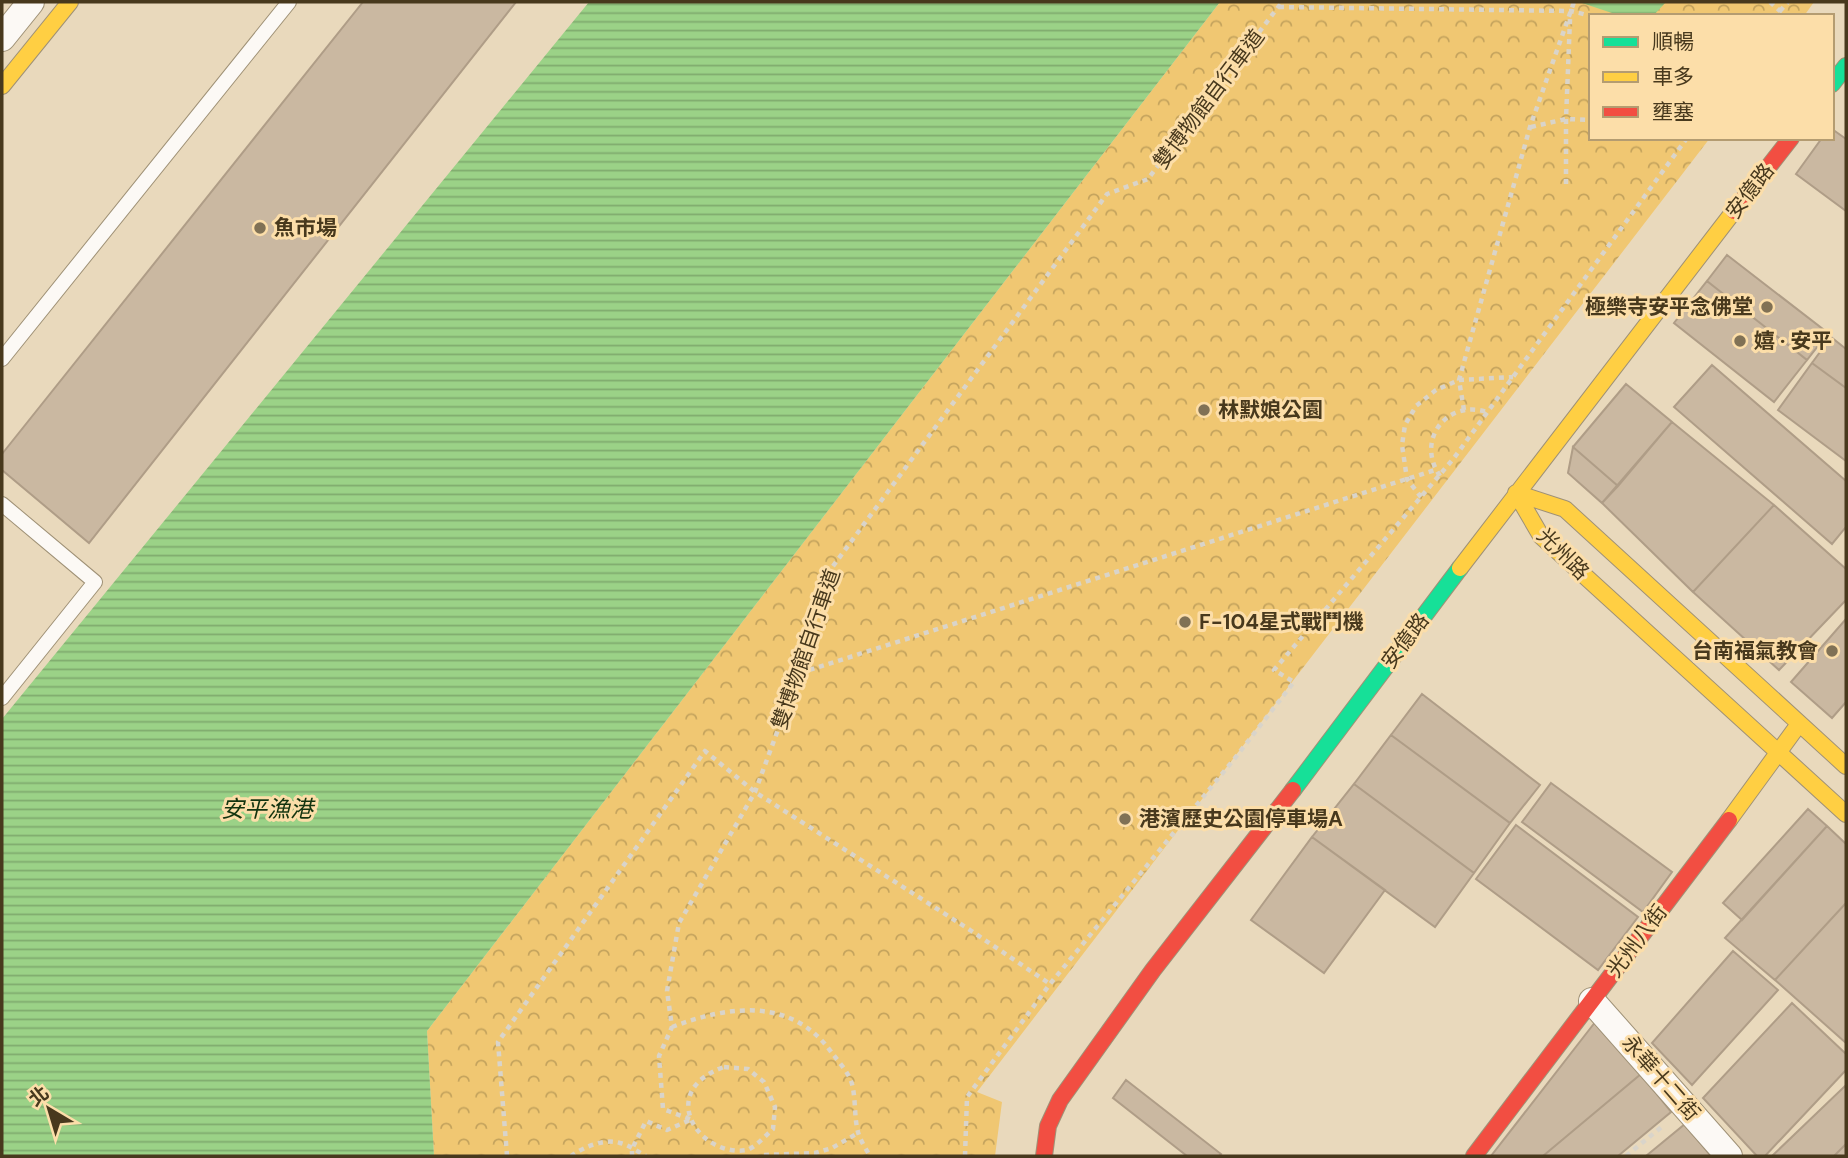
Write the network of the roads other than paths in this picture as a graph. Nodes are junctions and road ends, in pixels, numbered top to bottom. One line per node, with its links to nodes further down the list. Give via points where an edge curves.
1 (31, 2): 4 (street)
2 (70, 2): 7 (street)
3 (289, 2): 9 (lane)
4 (2, 38)
5 (1846, 66): 6 (street)
6 (1834, 81)
7 (2, 86)
8 (1789, 140): 10 (street, 安億路)
9 (2, 359)
10 (1516, 493): 13 (street, 光州路, via 1565,509); 14 (street, 光州路, via 1541,536); 18 (street, 安億路, via 1153,970 1060,1100 1048,1126)
11 (2, 504): 12 (lane, via 95,582)
12 (2, 698)
13 (1799, 724): 14 (street, 光州八街); 15 (street, 光州路)
14 (1779, 754): 16 (street, 光州路); 17 (street, 光州八街)
15 (1846, 766)
16 (1846, 814)
17 (1592, 1001): 19 (street, 光州八街); 20 (street, 永華十二街)
18 (1044, 1156)
19 (1474, 1156)
20 (1729, 1156)

